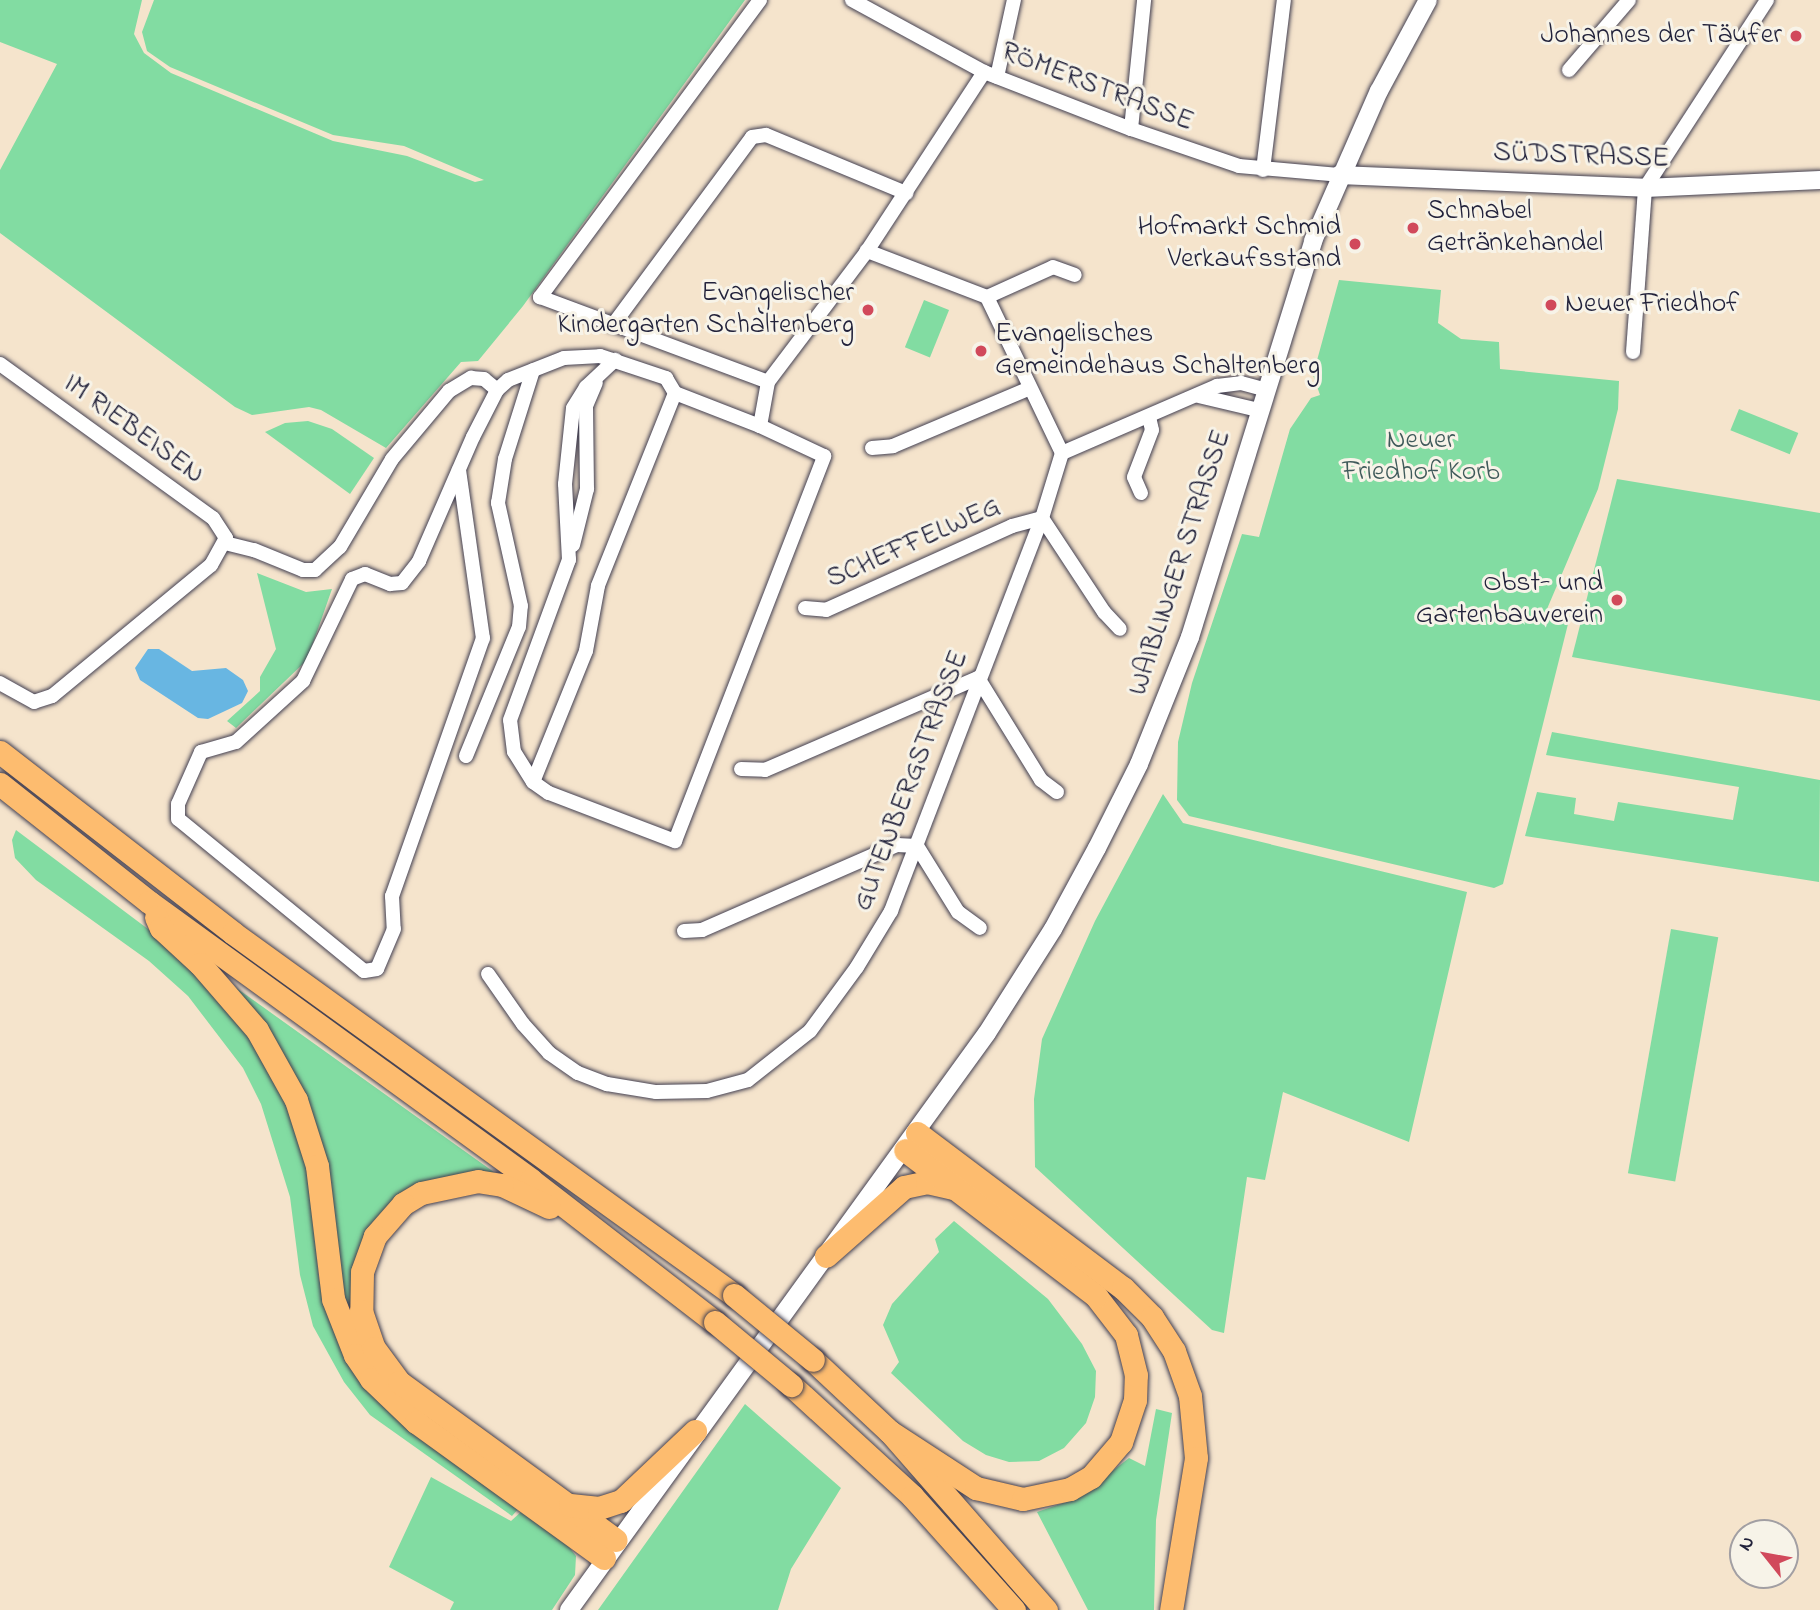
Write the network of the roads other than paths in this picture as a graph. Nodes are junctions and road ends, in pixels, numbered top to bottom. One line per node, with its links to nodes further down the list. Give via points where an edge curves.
1 (760, 0): 21 (street, via 540,297)
2 (852, 0): 9 (street, RÖMERSTRASSE)
3 (1014, 0): 11 (street)
4 (1144, 0): 12 (street)
5 (1284, 0): 13 (street)
6 (1629, 0): 10 (street)
7 (1768, 0): 16 (street)
8 (1422, 2): 14 (street, WAIBLINGER STRASSE)
9 (877, 7): 11 (street, RÖMERSTRASSE)
10 (1569, 70)
11 (990, 75): 12 (street, RÖMERSTRASSE); 17 (street)
12 (1132, 129): 13 (street, RÖMERSTRASSE)
13 (1263, 170): 14 (street, RÖMERSTRASSE)
14 (1339, 176): 16 (street, SÜDSTRASSE); 29 (street, WAIBLINGER STRASSE)
15 (1820, 180): 16 (street, SÜDSTRASSE)
16 (1645, 188): 22 (street)
17 (906, 193): 18 (street); 21 (street, via 766,135 752,137)
18 (867, 251): 20 (street); 27 (street)
19 (1075, 275): 20 (street, via 1053,267)
20 (987, 296): 28 (street)
21 (613, 325): 27 (street)
22 (1633, 352)
23 (615, 360): 25 (street, via 580,355); 26 (street); 31 (street, via 667,378)
24 (0, 365): 41 (street, IM RIEBEISEN, via 213,518 224,532)
25 (533, 370): 30 (street); 48 (street, via 505,459 498,503 521,606 519,628)
26 (602, 373): 42 (street, via 586,406 587,489); 42 (street, via 573,408 565,484)
27 (768, 382): 35 (street)
28 (1028, 389): 36 (street, via 893,446); 37 (street)
29 (1264, 389): 32 (street, via 1229,383); 33 (street, WAIBLINGER STRASSE)
30 (497, 390): 38 (street); 41 (street, via 484,379 471,378 449,391 392,459 340,547 315,570)
31 (675, 393): 35 (street); 50 (street, via 598,586 586,651)
32 (1191, 398): 33 (street, via 1218,398); 34 (street)
33 (1258, 410): 58 (street, WAIBLINGER STRASSE, via 1190,637 1119,806 1021,982)
34 (1149, 417): 37 (street); 39 (street, via 1152,430 1134,477)
35 (760, 426): 50 (street, via 824,456 675,841 549,793)
36 (872, 448)
37 (1062, 453): 40 (street, GUTENBERGSTRASSE)
38 (459, 470): 38 (street, via 483,638 392,896 394,929 377,969 365,971 188,828 176,812 201,752 236,742 308,675 352,579 365,574 390,584 402,583 419,561)
39 (1141, 493)
40 (1042, 518): 43 (street, SCHEFFELWEG, via 1012,526 826,610); 44 (street); 45 (street, GUTENBERGSTRASSE)
41 (225, 543): 46 (street, via 211,565 52,696 23,699)
42 (569, 560): 50 (street, via 510,720 514,752)
43 (805, 608)
44 (1120, 629)
45 (978, 678): 49 (street, via 765,770); 52 (street, via 1041,780); 53 (street, GUTENBERGSTRASSE)
46 (0, 683)
47 (0, 752): 63 (highway, bridge, via 233,933 734,1295)
48 (466, 756)
49 (741, 769)
50 (533, 782)
51 (0, 784): 54 (highway)
52 (1057, 792)
53 (917, 846): 55 (street, via 958,912); 56 (street, via 897,845 702,930); 57 (street, GUTENBERGSTRASSE, via 872,944 810,1031 768,1068 723,1088 656,1093 578,1073 549,1053)
54 (149, 902): 60 (highway); 65 (highway, via 161,928 200,964 257,1030 296,1100 317,1166 333,1300 355,1355 371,1379 416,1422)
55 (980, 928)
56 (684, 931)
57 (488, 974)
58 (911, 1141): 59 (highway); 61 (street, WAIBLINGER STRASSE); 69 (highway, via 1123,1288 1152,1317 1174,1351 1191,1396 1196,1458)
59 (958, 1190): 61 (highway, via 927,1182 904,1187); 63 (highway, via 1074,1277 1115,1317 1126,1335 1136,1375 1130,1423 1108,1460 1091,1477 1070,1489 1023,1499 976,1488)
60 (590, 1226): 64 (highway, via 502,1185 478,1181 439,1186 403,1205 387,1220 367,1253 362,1272 366,1331 399,1382); 67 (highway, bridge, via 792,1385 912,1496)
61 (826, 1256): 62 (street, WAIBLINGER STRASSE)
62 (695, 1431): 64 (highway, via 614,1504 592,1508); 65 (street, WAIBLINGER STRASSE)
63 (890, 1432): 68 (highway)
64 (565, 1504): 65 (highway)
65 (610, 1549): 66 (street, WAIBLINGER STRASSE)
66 (569, 1610)
67 (1014, 1610)
68 (1046, 1610)
69 (1171, 1610)

